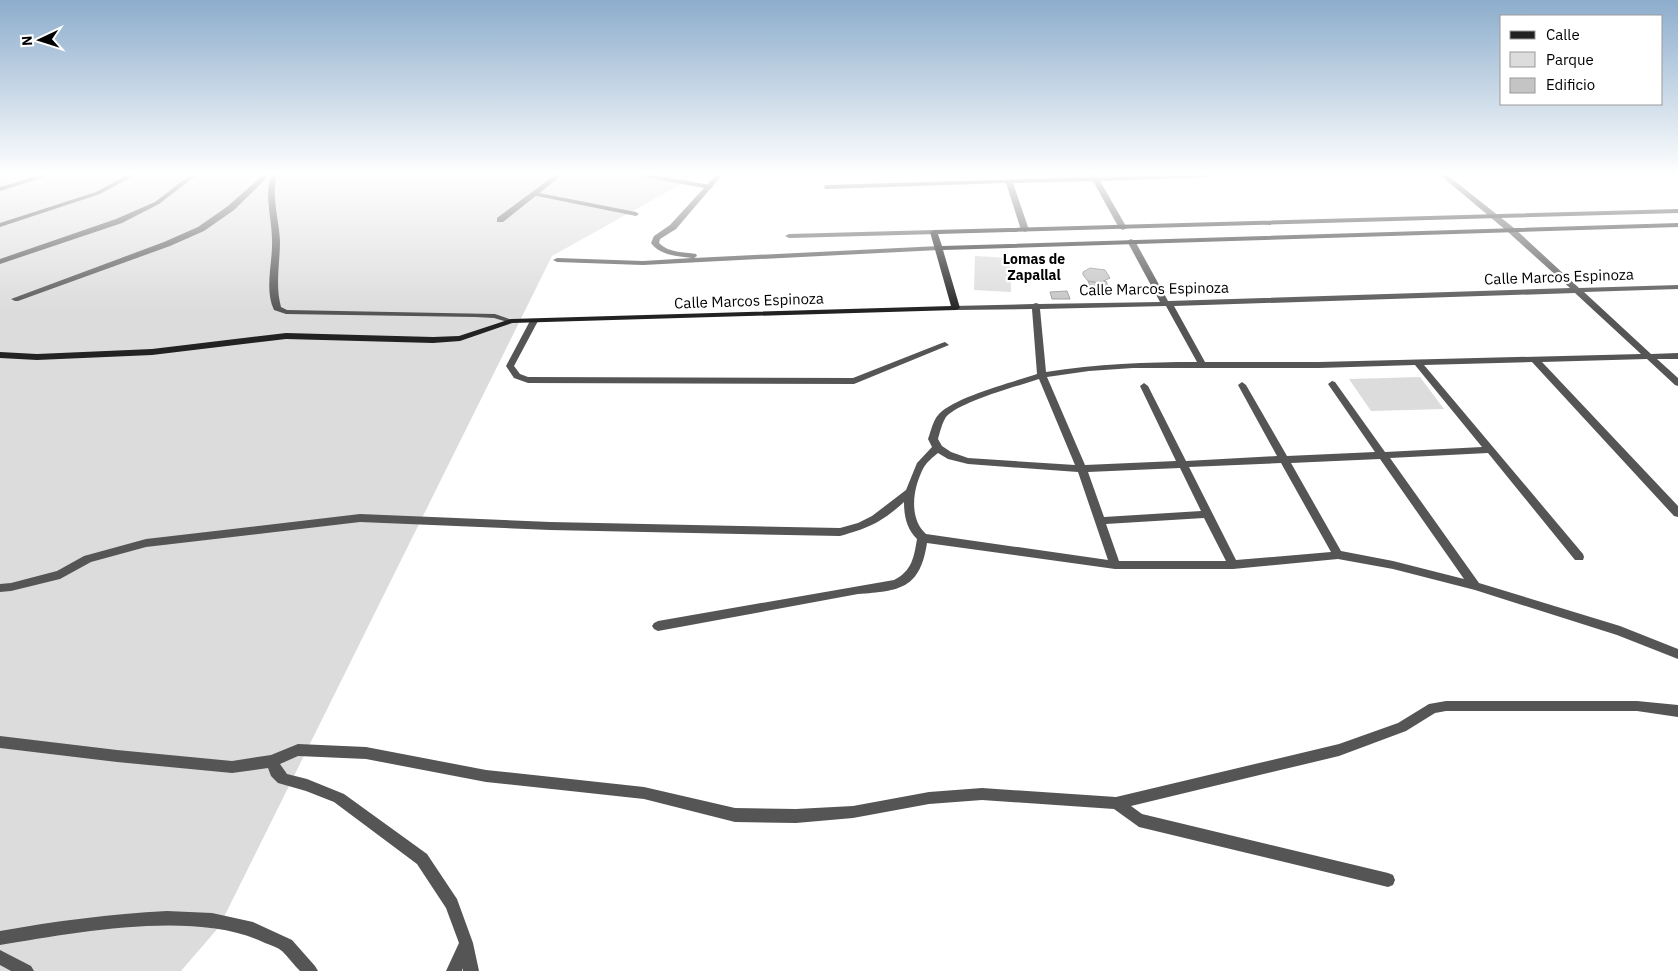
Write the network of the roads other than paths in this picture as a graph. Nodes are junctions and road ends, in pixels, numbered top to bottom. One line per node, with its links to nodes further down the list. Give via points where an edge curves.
1 (14, 220): 10 (street)
2 (121, 220): 21 (street)
3 (213, 220): 24 (street, via 168,244)
4 (274, 220): 29 (street, via 274,300 277,308 286,312 482,316)
5 (680, 220): 19 (street, via 657,238 657,247)
6 (1022, 220): 13 (street)
7 (1120, 220): 12 (street)
8 (1360, 220): 12 (street)
9 (1499, 220): 14 (street)
10 (0, 225)
11 (1678, 225): 14 (street)
12 (1124, 228): 13 (street)
13 (1025, 230): 15 (street)
14 (1511, 230): 17 (street); 23 (street)
15 (934, 232): 16 (street); 18 (street)
16 (789, 236)
17 (1131, 241): 18 (street); 25 (street)
18 (939, 248): 19 (street); 27 (street)
19 (716, 258): 20 (street, via 643,263)
20 (557, 260)
21 (0, 262)
22 (1678, 286): 23 (street, Calle Marcos Espinoza)
23 (1578, 290): 25 (street, Calle Marcos Espinoza); 33 (street)
24 (15, 299)
25 (1167, 304): 26 (street, Calle Marcos Espinoza); 36 (street)
26 (1036, 305): 27 (street, Calle Marcos Espinoza); 37 (street)
27 (956, 308): 28 (street, Calle Marcos Espinoza)
28 (534, 320): 29 (street, Calle Marcos Espinoza); 30 (street, via 510,366 518,378 854,381)
29 (511, 322): 31 (street, Calle Marcos Espinoza, via 460,338 432,340 286,336 152,352 37,357)
30 (945, 344)
31 (0, 355)
32 (1678, 356): 33 (street)
33 (1651, 357): 34 (street); 38 (street)
34 (1534, 359): 35 (street); 49 (street)
35 (1418, 363): 36 (street); 43 (street)
36 (1202, 364): 37 (street, via 1133,365)
37 (1042, 375): 42 (street, via 950,410 936,427 933,439); 47 (street)
38 (1678, 383)
39 (1332, 384): 44 (street)
40 (1242, 385): 45 (street)
41 (1144, 386): 46 (street)
42 (937, 448): 47 (street, via 968,461); 48 (street, via 921,464)
43 (1490, 450): 44 (street); 54 (street)
44 (1382, 455): 45 (street); 57 (street)
45 (1284, 460): 46 (street); 53 (street)
46 (1183, 465): 47 (street); 50 (street)
47 (1082, 470): 51 (street)
48 (912, 492): 52 (street, via 909,519 914,532); 58 (street, via 876,519 840,532 360,518 146,543 88,559 60,575)
49 (1678, 513)
50 (1208, 514): 51 (street); 56 (street)
51 (1100, 521): 55 (street)
52 (923, 538): 55 (street); 59 (street, via 916,569 905,580 887,587)
53 (1338, 555): 56 (street); 57 (street)
54 (1579, 556)
55 (1115, 565): 56 (street)
56 (1233, 565)
57 (1475, 586): 60 (street, via 1620,631)
58 (0, 588)
59 (658, 626)
60 (1678, 654)
61 (1678, 711): 64 (street, via 1638,706 1462,705 1433,708 1402,727 1339,750)
62 (0, 742): 63 (street, via 232,767)
63 (272, 761): 64 (street, via 298,750 366,753 486,776 644,793 735,815 796,816 853,812 929,798 982,794); 67 (street, via 283,779 339,798 422,859 452,904)
64 (1116, 803): 65 (street, via 1139,820)
65 (1388, 880)
66 (0, 938): 70 (street, via 141,919 196,918 245,925 277,940 304,959)
67 (466, 943): 71 (street); 72 (street)
68 (0, 957): 69 (street)
69 (26, 971)
70 (310, 971)
71 (454, 971)
72 (470, 971)

